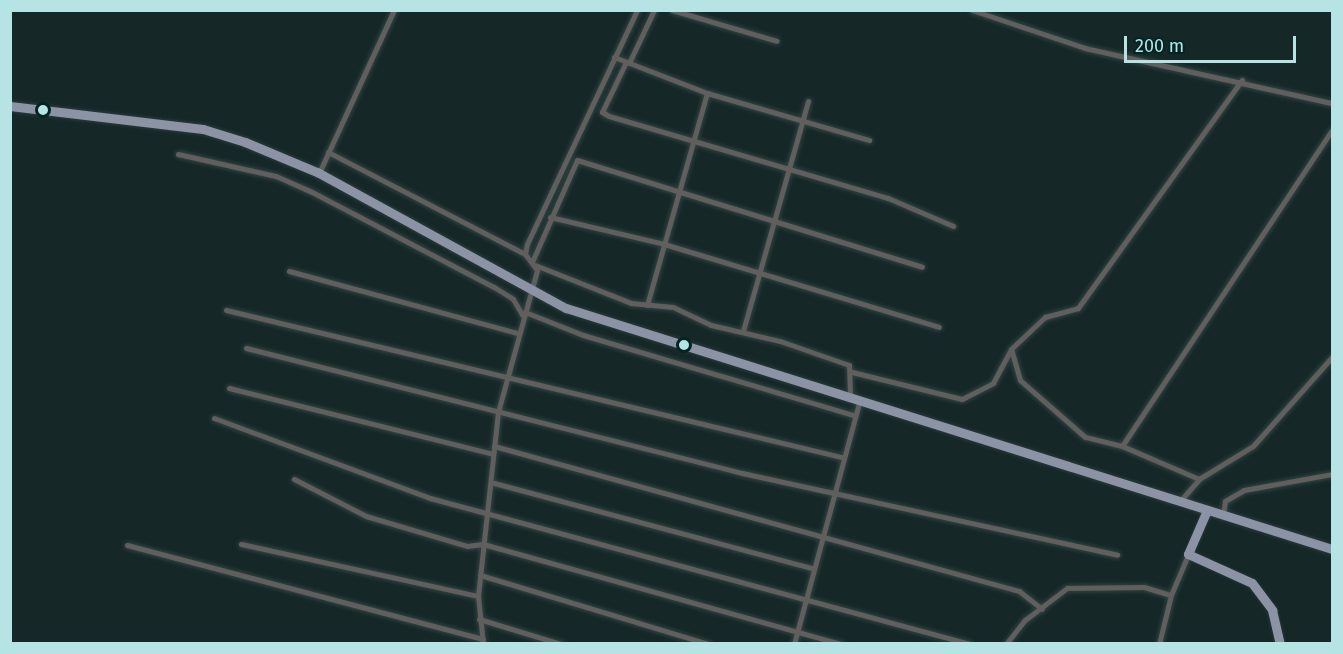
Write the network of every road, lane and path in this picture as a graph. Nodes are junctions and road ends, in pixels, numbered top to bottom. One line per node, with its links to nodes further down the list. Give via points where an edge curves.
1 (394, 10): 18 (street)
2 (637, 10): 7 (street)
3 (654, 10): 8 (street)
4 (672, 10): 6 (street)
5 (972, 10): 9 (street, via 1085,48)
6 (777, 41)
7 (614, 57): 8 (street); 27 (street)
8 (627, 62): 10 (street); 16 (street, via 602,112)
9 (1242, 80): 12 (street); 40 (street, via 1078,308 1045,317)
10 (707, 93): 14 (street); 16 (street)
11 (808, 101): 14 (street)
12 (1332, 103)
13 (10, 106): 21 (main road, via 203,129)
14 (802, 120): 17 (street); 20 (street)
15 (1332, 130): 50 (street)
16 (693, 140): 20 (street); 22 (street)
17 (869, 140)
18 (328, 152): 21 (street); 27 (street)
19 (178, 154): 35 (street, via 276,176 312,192 494,287 513,299)
20 (787, 169): 24 (street); 25 (street, via 888,198)
21 (319, 173): 32 (main road)
22 (679, 190): 23 (street, via 577,160); 24 (street); 26 (street)
23 (550, 217): 26 (street); 28 (street)
24 (772, 219): 29 (street); 31 (street)
25 (953, 226)
26 (664, 244): 31 (street); 33 (street)
27 (525, 254): 28 (street)
28 (533, 264): 32 (street); 33 (street)
29 (922, 267)
30 (289, 271): 38 (street)
31 (757, 272): 36 (street); 37 (street)
32 (534, 291): 35 (street); 45 (main road, via 641,335)
33 (647, 305): 37 (street, via 673,307 711,325)
34 (226, 310): 43 (street, via 493,376)
35 (524, 314): 38 (street); 48 (street)
36 (939, 327)
37 (743, 331): 42 (street, via 839,361)
38 (517, 333): 43 (street)
39 (246, 348): 47 (street)
40 (1011, 349): 42 (street, via 993,382 962,399); 50 (street, via 1020,380 1044,403 1085,437)
41 (1332, 357): 56 (street, via 1253,446)
42 (852, 372): 45 (street)
43 (505, 373): 47 (street); 53 (street)
44 (229, 388): 52 (street)
45 (850, 400): 46 (main road)
46 (858, 403): 48 (street); 59 (main road)
47 (498, 412): 51 (street); 58 (street)
48 (853, 415): 53 (street)
49 (214, 418): 61 (street)
50 (1122, 446): 56 (street)
51 (494, 447): 52 (street); 63 (street)
52 (493, 454): 57 (street)
53 (841, 457): 58 (street)
54 (1332, 474): 62 (street, via 1244,490 1225,501)
55 (294, 479): 65 (street, via 366,516 467,546)
56 (1199, 479): 59 (street)
57 (494, 483): 61 (street); 70 (street)
58 (832, 493): 63 (street); 69 (street)
59 (1181, 500): 60 (main road)
60 (1208, 510): 62 (main road); 68 (street)
61 (487, 514): 65 (street); 74 (street)
62 (1223, 515): 67 (main road)
63 (821, 536): 70 (street); 75 (street, via 1019,591)
64 (241, 544): 73 (street)
65 (483, 544): 71 (street); 77 (street)
66 (127, 545): 78 (street)
67 (1332, 549)
68 (1188, 554): 72 (street); 86 (street, via 1252,583 1272,610)
69 (1117, 555)
70 (814, 569): 74 (street)
71 (480, 575): 73 (street); 80 (street)
72 (1171, 595): 75 (street, via 1144,586 1067,588); 85 (street)
73 (478, 596): 76 (street)
74 (808, 597): 77 (street); 83 (street)
75 (1042, 609): 84 (street)
76 (478, 619): 78 (street); 79 (street)
77 (799, 630): 81 (street); 82 (street)
78 (483, 641)
79 (561, 644)
80 (709, 644)
81 (794, 644)
82 (841, 644)
83 (970, 644)
84 (1006, 644)
85 (1159, 644)
86 (1280, 644)

